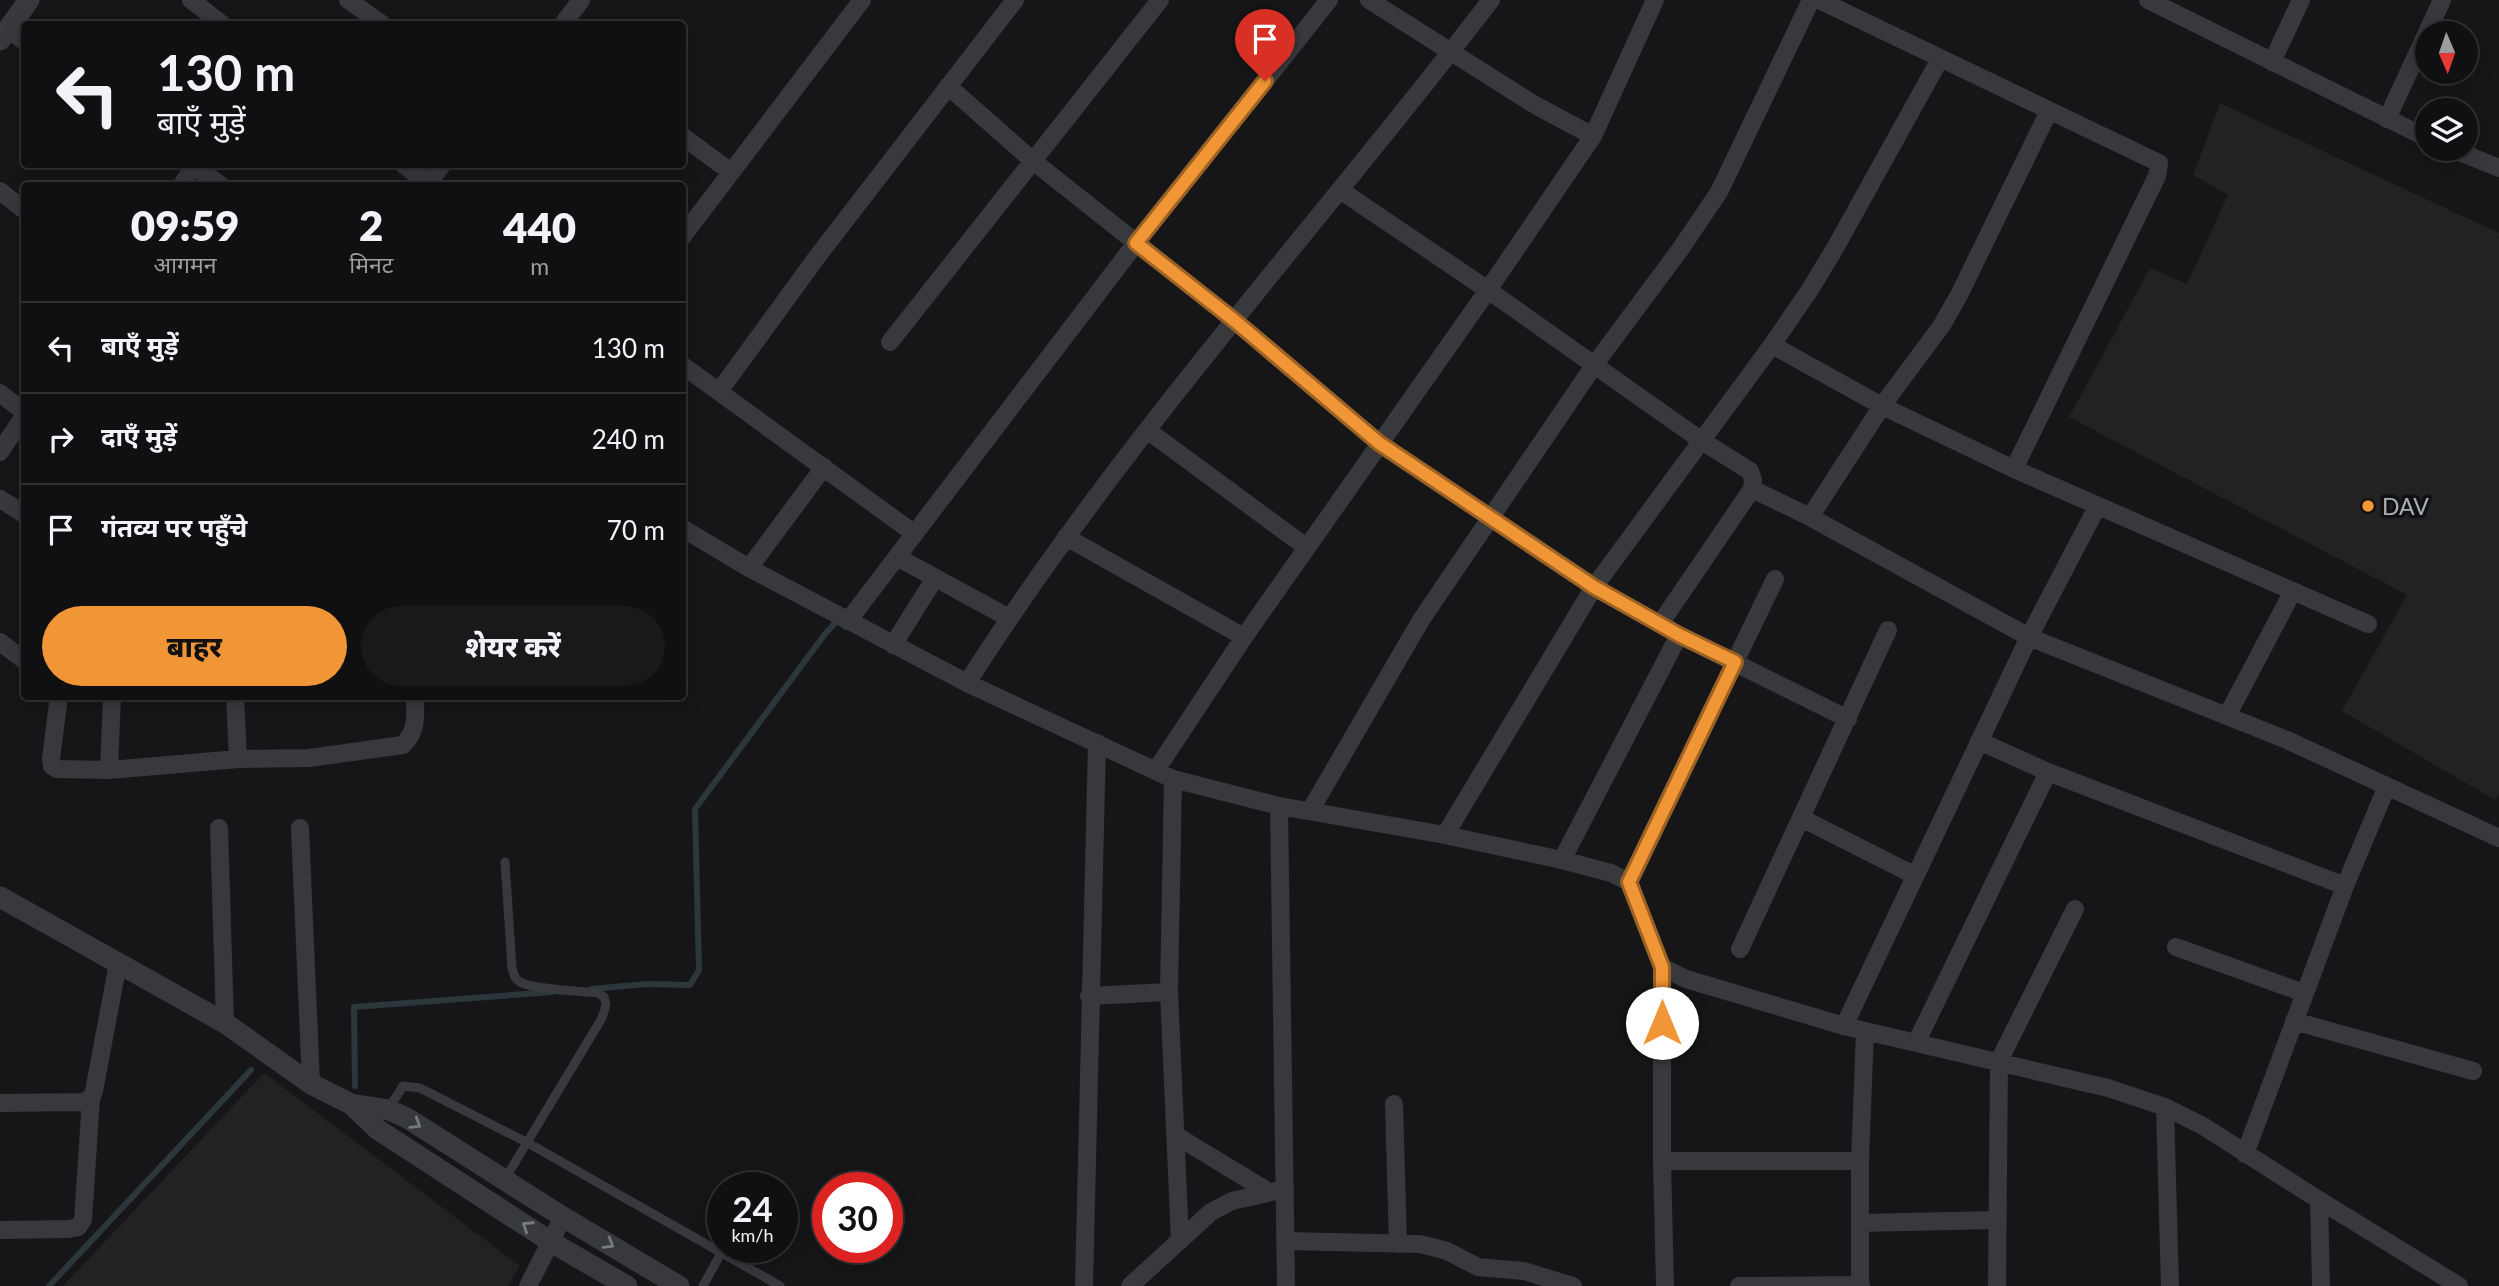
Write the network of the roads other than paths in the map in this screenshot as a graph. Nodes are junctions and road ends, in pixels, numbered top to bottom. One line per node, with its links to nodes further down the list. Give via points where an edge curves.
1 (29, 0): 21 (street)
2 (191, 0): 18 (street)
3 (348, 0): 19 (street)
4 (581, 0): 20 (street)
5 (1015, 0): 25 (street)
6 (1160, 0): 32 (street)
7 (1329, 0): 45 (street)
8 (1369, 0): 22 (street)
9 (1490, 0): 22 (street)
10 (1655, 0): 29 (street)
11 (1811, 0): 50 (street, via 1719,192)
12 (1819, 0): 23 (street)
13 (2148, 0): 17 (street)
14 (2301, 0): 24 (street)
15 (2442, 0): 27 (street)
16 (860, 1): 37 (street)
17 (2173, 5): 24 (street)
18 (218, 21)
19 (378, 21)
20 (565, 21)
21 (11, 36)
22 (1451, 52): 29 (street); 41 (street)
23 (1940, 59): 26 (street); 49 (street, via 1835,250)
24 (2272, 62): 27 (street)
25 (948, 86): 32 (street); 52 (street)
26 (2049, 111): 54 (street, via 1954,305); 62 (street, via 2159,163 2160,169)
27 (2387, 119): 28 (street)
28 (2415, 132)
29 (1593, 136): 46 (street)
30 (686, 139): 37 (street)
31 (2478, 160): 36 (street)
32 (1033, 161): 45 (street); 48 (street)
33 (198, 168): 38 (street)
34 (408, 168): 39 (street)
35 (440, 168): 40 (street)
36 (2499, 168)
37 (731, 172): 44 (street)
38 (217, 182)
39 (424, 182)
40 (429, 182)
41 (1340, 190): 46 (street); 47 (street)
42 (0, 191): 43 (street)
43 (21, 208)
44 (686, 232)
45 (1136, 243): 47 (street); 70 (street)
46 (1488, 290): 50 (street); 59 (street)
47 (1235, 321): 57 (street); 59 (street)
48 (890, 342)
49 (1772, 345): 54 (street); 58 (street)
50 (1595, 364): 58 (street); 67 (street)
51 (686, 368): 52 (street)
52 (720, 390): 61 (street)
53 (0, 393): 55 (street)
54 (1882, 406): 62 (street); 68 (street)
55 (21, 411)
56 (21, 419): 60 (street)
57 (1147, 430): 71 (street); 72 (street)
58 (1702, 441): 63 (street, via 1750,471); 77 (street)
59 (1379, 443): 67 (street); 72 (street)
60 (0, 452)
61 (824, 467): 70 (street); 74 (street)
62 (2014, 468): 65 (street)
63 (1752, 489): 68 (street); 81 (street)
64 (0, 499): 66 (street)
65 (2098, 507): 78 (street); 86 (street)
66 (21, 512)
67 (1491, 516): 77 (street); 107 (street, via 1421,620)
68 (1810, 517): 86 (street)
69 (686, 530): 74 (street)
70 (915, 534): 73 (street)
71 (1066, 537): 79 (street); 85 (street)
72 (1306, 547): 85 (street)
73 (897, 557): 75 (street); 80 (street)
74 (748, 568): 80 (street)
75 (935, 578): 79 (street); 88 (street)
76 (1775, 579): 90 (street)
77 (1594, 587): 81 (street); 111 (street)
78 (2293, 592): 82 (street); 96 (street)
79 (1009, 618): 91 (street)
80 (848, 621): 88 (street)
81 (1660, 624): 84 (street)
82 (2368, 624)
83 (1888, 630): 97 (street)
84 (1679, 635): 90 (street); 113 (street)
85 (1244, 637): 101 (street)
86 (2029, 637): 96 (street); 98 (street)
87 (0, 642): 89 (street)
88 (893, 645): 91 (street)
89 (21, 658)
90 (1735, 662): 97 (street); 116 (street)
91 (967, 683): 99 (street)
92 (58, 700): 102 (street, via 52,765 64,771)
93 (111, 700): 102 (street)
94 (235, 700): 100 (street)
95 (415, 700): 100 (street, via 412,735 403,745 309,758)
96 (2228, 715): 105 (street)
97 (1848, 719): 108 (street)
98 (1979, 741): 103 (street); 115 (street)
99 (1097, 743): 101 (street); 126 (street)
100 (238, 759): 102 (street)
101 (1156, 769): 104 (street)
102 (109, 770)
103 (2048, 772): 117 (street); 131 (street)
104 (1173, 779): 106 (street); 124 (street)
105 (2387, 786): 112 (street); 117 (street)
106 (1279, 806): 107 (street); 147 (street)
107 (1310, 811): 111 (street)
108 (1801, 818): 115 (street); 121 (street)
109 (219, 828): 128 (street)
110 (300, 828): 134 (street)
111 (1445, 835): 113 (street)
112 (2499, 838)
113 (1562, 860): 116 (street)
114 (505, 862): 142 (lane, via 515,978 534,986 598,993 606,1005)
115 (1914, 875): 129 (street)
116 (1629, 882): 123 (street)
117 (2344, 886): 125 (street)
118 (0, 897): 122 (street)
119 (2074, 909): 132 (street)
120 (2176, 947): 125 (street)
121 (1740, 949)
122 (118, 963): 128 (street); 135 (street)
123 (1662, 967): 129 (street, via 1686,979); 144 (street)
124 (1169, 992): 126 (street); 141 (street)
125 (2304, 993): 127 (street)
126 (1089, 996): 165 (street)
127 (2294, 1021): 133 (street); 143 (street)
128 (225, 1024): 134 (street)
129 (1844, 1026): 130 (street)
130 (1865, 1031): 131 (street); 145 (street)
131 (1916, 1043): 132 (street)
132 (2000, 1061): 139 (street); 150 (street)
133 (2473, 1071)
134 (311, 1084): 137 (street)
135 (91, 1099): 136 (street); 152 (street, via 83,1220 68,1229)
136 (0, 1103)
137 (351, 1104): 140 (street); 155 (street, one-way to 137, via 377,1129)
138 (1394, 1104): 156 (street)
139 (2165, 1107): 143 (street); 173 (street)
140 (388, 1110): 142 (lane, via 403,1086 411,1085); 146 (street, one-way to 146)
141 (1175, 1135): 147 (street); 153 (street)
142 (528, 1143): 146 (lane); 157 (lane)
143 (2245, 1154): 148 (street)
144 (1662, 1161): 145 (street); 169 (street)
145 (1860, 1161): 151 (street)
146 (504, 1180): 149 (street)
147 (1277, 1190): 153 (street, via 1211,1212); 154 (street)
148 (2319, 1200): 174 (street); 175 (street)
149 (563, 1217): 155 (street); 162 (street, one-way to 162)
150 (1996, 1220): 151 (street); 172 (street)
151 (1860, 1223): 171 (street)
152 (0, 1230)
153 (1180, 1241): 166 (street)
154 (1285, 1241): 156 (street); 167 (street)
155 (551, 1242): 160 (street); 161 (street)
156 (1398, 1244): 168 (street, via 1437,1247 1478,1267 1524,1271)
157 (707, 1245)
158 (716, 1263): 163 (lane)
159 (739, 1263): 164 (lane)
160 (528, 1286)
161 (627, 1286)
162 (679, 1286)
163 (703, 1286)
164 (780, 1286)
165 (1084, 1286)
166 (1130, 1286)
167 (1286, 1286)
168 (1573, 1286)
169 (1665, 1286)
170 (1739, 1286): 171 (street)
171 (1861, 1286)
172 (1997, 1286)
173 (2170, 1286)
174 (2321, 1286)
175 (2459, 1286)

